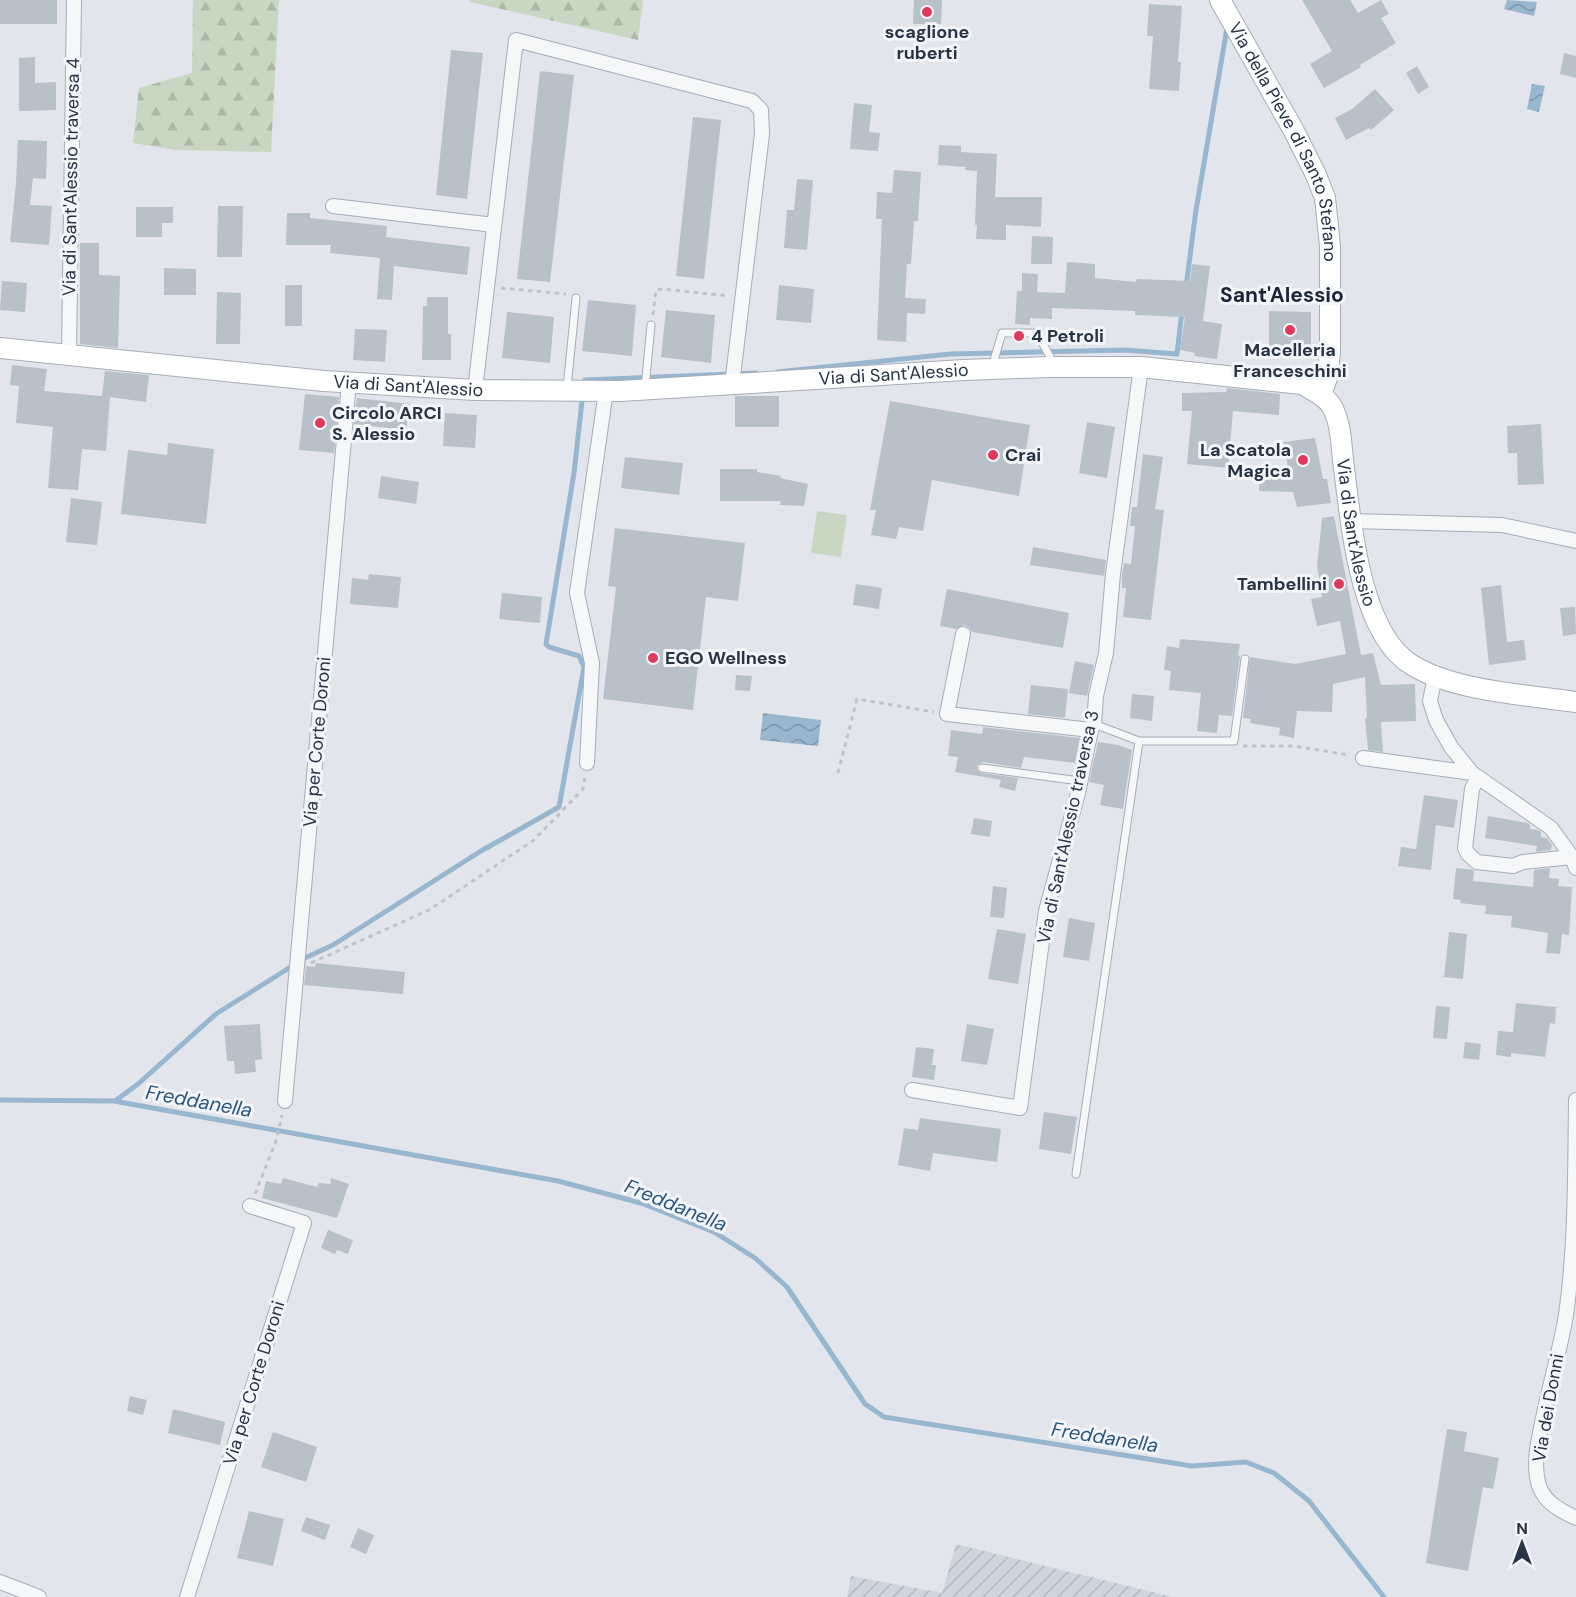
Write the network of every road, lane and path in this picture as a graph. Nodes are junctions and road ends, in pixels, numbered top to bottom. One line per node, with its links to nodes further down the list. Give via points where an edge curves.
1 (74, 0): 10 (street, Via di Sant'Alessio traversa 4)
2 (1220, 0): 20 (street, Via della Pieve di Santo Stefano, via 1294,131 1325,198 1330,246 1330,352)
3 (333, 206): 4 (street)
4 (494, 225): 5 (street); 6 (street, via 516,40 752,101 761,110 762,134)
5 (487, 286): 7 (path); 17 (street)
6 (742, 297): 8 (path, via 656,290); 14 (street)
7 (576, 298): 18 (lane)
8 (651, 325): 15 (lane)
9 (0, 348): 10 (street, Via di Sant'Alessio)
10 (69, 353): 16 (street, Via di Sant'Alessio)
11 (1056, 367): 12 (street, Via di Sant'Alessio); 13 (street, Via di Sant'Alessio); 13 (lane, via 1037,333 1002,333)
12 (1142, 367): 20 (street, Via di Sant'Alessio, via 1302,384); 28 (street, Via di Sant'Alessio traversa 3)
13 (991, 369): 14 (street, Via di Sant'Alessio)
14 (733, 378): 15 (street, Via di Sant'Alessio)
15 (646, 380): 19 (street, Via di Sant'Alessio)
16 (349, 383): 17 (street, Via di Sant'Alessio); 38 (street, Via per Corte Doroni)
17 (475, 390): 18 (street, Via di Sant'Alessio)
18 (567, 391): 19 (street, Via di Sant'Alessio)
19 (606, 391): 32 (street, via 577,593 592,663)
20 (1321, 394): 21 (street, Via di Sant'Alessio, via 1338,423)
21 (1351, 521): 22 (street, via 1502,525); 25 (street, Via di Sant'Alessio, via 1369,605 1380,630 1393,649)
22 (1576, 541)
23 (963, 634): 27 (street)
24 (1245, 659): 30 (lane)
25 (1435, 676): 26 (street, Via di Sant'Alessio, via 1477,687); 35 (street, via 1430,701 1436,720 1451,747)
26 (1576, 702)
27 (947, 714): 28 (street); 34 (path, via 857,699)
28 (1093, 727): 29 (lane); 36 (street, Via di Sant'Alessio traversa 3)
29 (1139, 741): 30 (lane); 44 (lane)
30 (1234, 741): 31 (path, via 1234,746 1294,746)
31 (1363, 758): 35 (street)
32 (587, 763): 38 (path, via 583,789 534,840 429,910)
33 (982, 768): 36 (lane)
34 (838, 773)
35 (1475, 775): 37 (street, via 1551,828); 37 (street, via 1465,848 1477,862 1513,866 1523,862)
36 (1080, 781): 39 (street, Via di Sant'Alessio traversa 3, via 1046,912 1020,1108)
37 (1574, 862)
38 (297, 969): 41 (street, Via per Corte Doroni)
39 (912, 1090)
40 (1576, 1100): 43 (street, Via dei Donni)
41 (285, 1101)
42 (281, 1120): 45 (path)
43 (1576, 1152): 46 (street, Via dei Donni, via 1574,1263 1536,1462 1537,1479 1546,1500)
44 (1076, 1174)
45 (250, 1206): 49 (street, Via per Corte Doroni, via 304,1223)
46 (1576, 1518)
47 (2, 1588): 48 (street)
48 (39, 1597)
49 (187, 1597)

